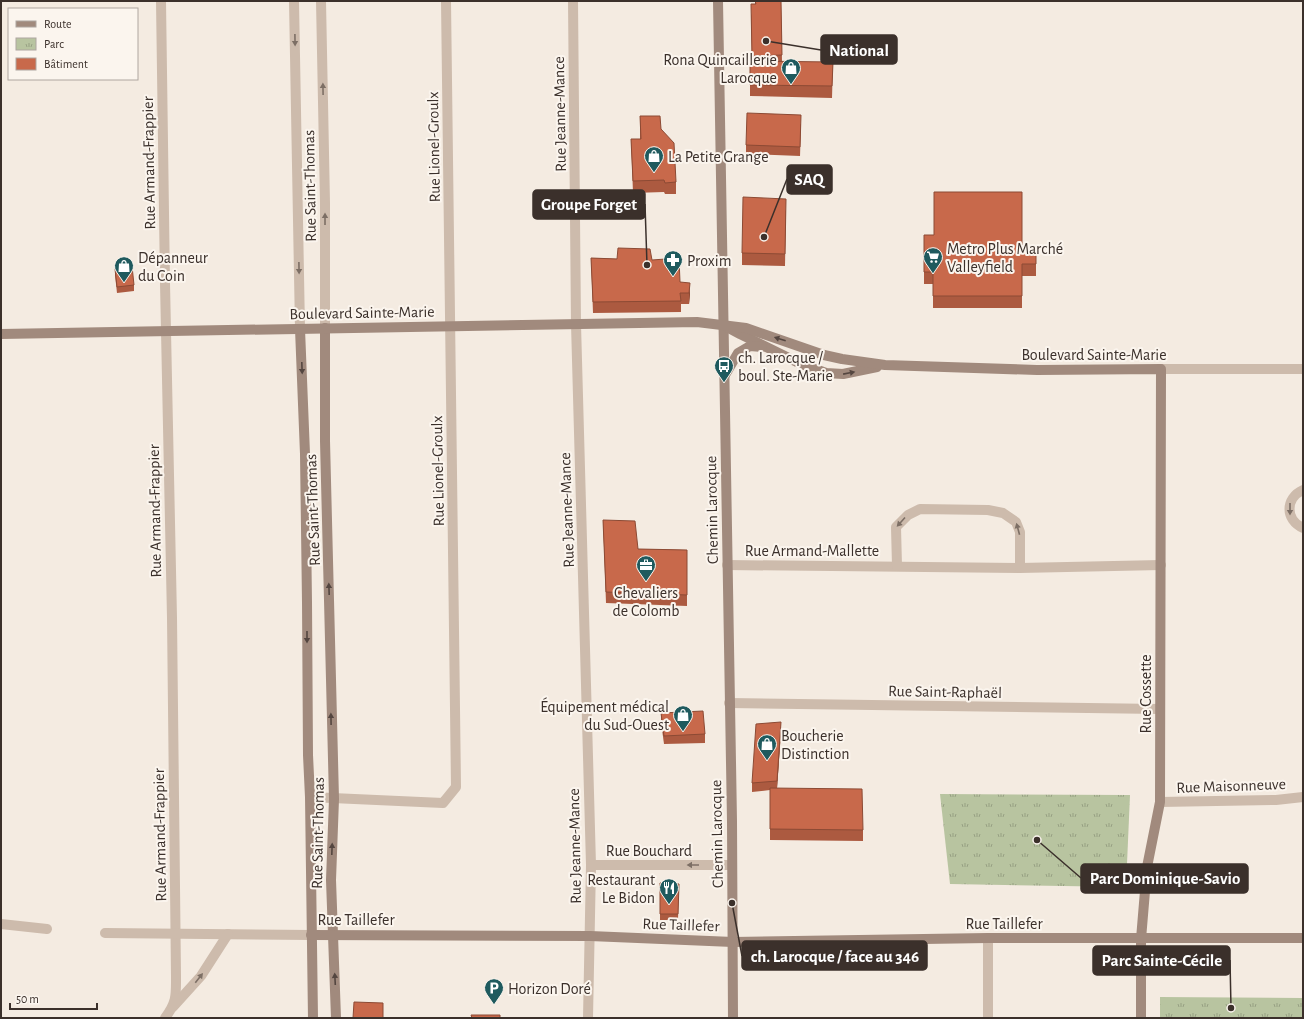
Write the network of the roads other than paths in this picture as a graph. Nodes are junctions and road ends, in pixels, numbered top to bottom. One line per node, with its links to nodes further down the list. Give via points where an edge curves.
1 (161, 1): 12 (street, Rue Armand-Frappier)
2 (294, 1): 10 (street, Rue Saint-Thomas, one-way to 10)
3 (321, 1): 11 (street, Rue Saint-Thomas, one-way to 3)
4 (446, 1): 9 (street, Rue Lionel-Groulx)
5 (573, 1): 7 (street, Rue Jeanne-Mance)
6 (718, 1): 8 (street, Chemin Larocque)
7 (576, 324): 8 (street, Boulevard Sainte-Marie, via 697,322); 9 (street, Boulevard Sainte-Marie); 31 (street, Rue Jeanne-Mance)
8 (723, 325): 14 (street, Boulevard Sainte-Marie); 15 (street, Boulevard Sainte-Marie, one-way to 8, via 824,355 746,328); 18 (street, Chemin Larocque)
9 (450, 326): 11 (street, Boulevard Sainte-Marie); 29 (street, Rue Lionel-Groulx, via 456,787 442,803)
10 (300, 328): 11 (street, Boulevard Sainte-Marie); 12 (street, Boulevard Sainte-Marie); 27 (street, Rue Saint-Thomas, one-way to 27, via 305,461)
11 (325, 328): 29 (street, Rue Saint-Thomas, one-way to 11, via 325,441)
12 (166, 331): 13 (street, Boulevard Sainte-Marie); 36 (street, Rue Armand-Frappier)
13 (1, 334)
14 (767, 347): 15 (street, Boulevard Sainte-Marie, one-way to 15, via 826,373 843,374); 18 (street, via 750,346 738,353)
15 (885, 365): 16 (street, Boulevard Sainte-Marie, via 1037,370)
16 (1161, 368): 17 (street, Boulevard Sainte-Marie); 22 (street, Rue Cossette)
17 (1303, 369)
18 (724, 377): 21 (street, Chemin Larocque)
19 (1303, 490): 20 (street, one-way to 20, via 1293,497 1289,510 1294,522)
20 (1303, 528)
21 (727, 565): 23 (street, Rue Armand-Mallette); 25 (street, Chemin Larocque)
22 (1160, 565): 24 (street, Rue Armand-Mallette); 26 (street, Rue Cossette)
23 (897, 566): 24 (street, Rue Armand-Mallette); 24 (street, Rue Armand-Mallette, one-way to 23, via 1020,532 1016,522 1003,513 988,510 920,509 908,515 896,527)
24 (1020, 568)
25 (729, 703): 26 (street, Rue Saint-Raphaël); 32 (street, Chemin Larocque)
26 (1160, 709): 30 (street, Rue Cossette)
27 (310, 797): 29 (street, Rue Lionel-Groulx); 38 (street, Rue Saint-Thomas)
28 (1303, 797): 30 (street, Rue Maisonneuve, via 1276,800)
29 (334, 799): 39 (street, Rue Saint-Thomas, one-way to 29, via 331,880)
30 (1160, 802): 43 (street, Rue Cossette, via 1147,867)
31 (591, 865): 32 (street, Rue Bouchard, one-way to 31); 40 (street, Rue Jeanne-Mance)
32 (732, 865): 44 (street, Chemin Larocque)
33 (1, 924): 34 (street)
34 (48, 929)
35 (105, 933): 36 (street, Rue Taillefer)
36 (175, 934): 37 (street, Rue Taillefer); 45 (street, Rue Armand-Frappier, via 176,995)
37 (228, 934): 38 (street, Rue Taillefer); 45 (street, one-way to 37, via 201,976)
38 (311, 934): 39 (street, Rue Taillefer); 47 (street, Rue Saint-Thomas)
39 (333, 934): 40 (street, Rue Taillefer); 48 (street, Rue Saint-Thomas, one-way to 39)
40 (590, 936): 44 (street, Rue Taillefer); 49 (street, Rue Jeanne-Mance)
41 (988, 938): 43 (street, Rue Taillefer); 44 (street, Rue Taillefer); 51 (street)
42 (1303, 938): 43 (street, Rue Taillefer)
43 (1141, 939): 52 (street, Rue Cossette)
44 (733, 942): 50 (street, Chemin Larocque)
45 (173, 1007): 46 (street, Rue Armand-Frappier)
46 (165, 1018)
47 (313, 1018)
48 (336, 1018)
49 (588, 1018)
50 (733, 1018)
51 (988, 1018)
52 (1141, 1018)

